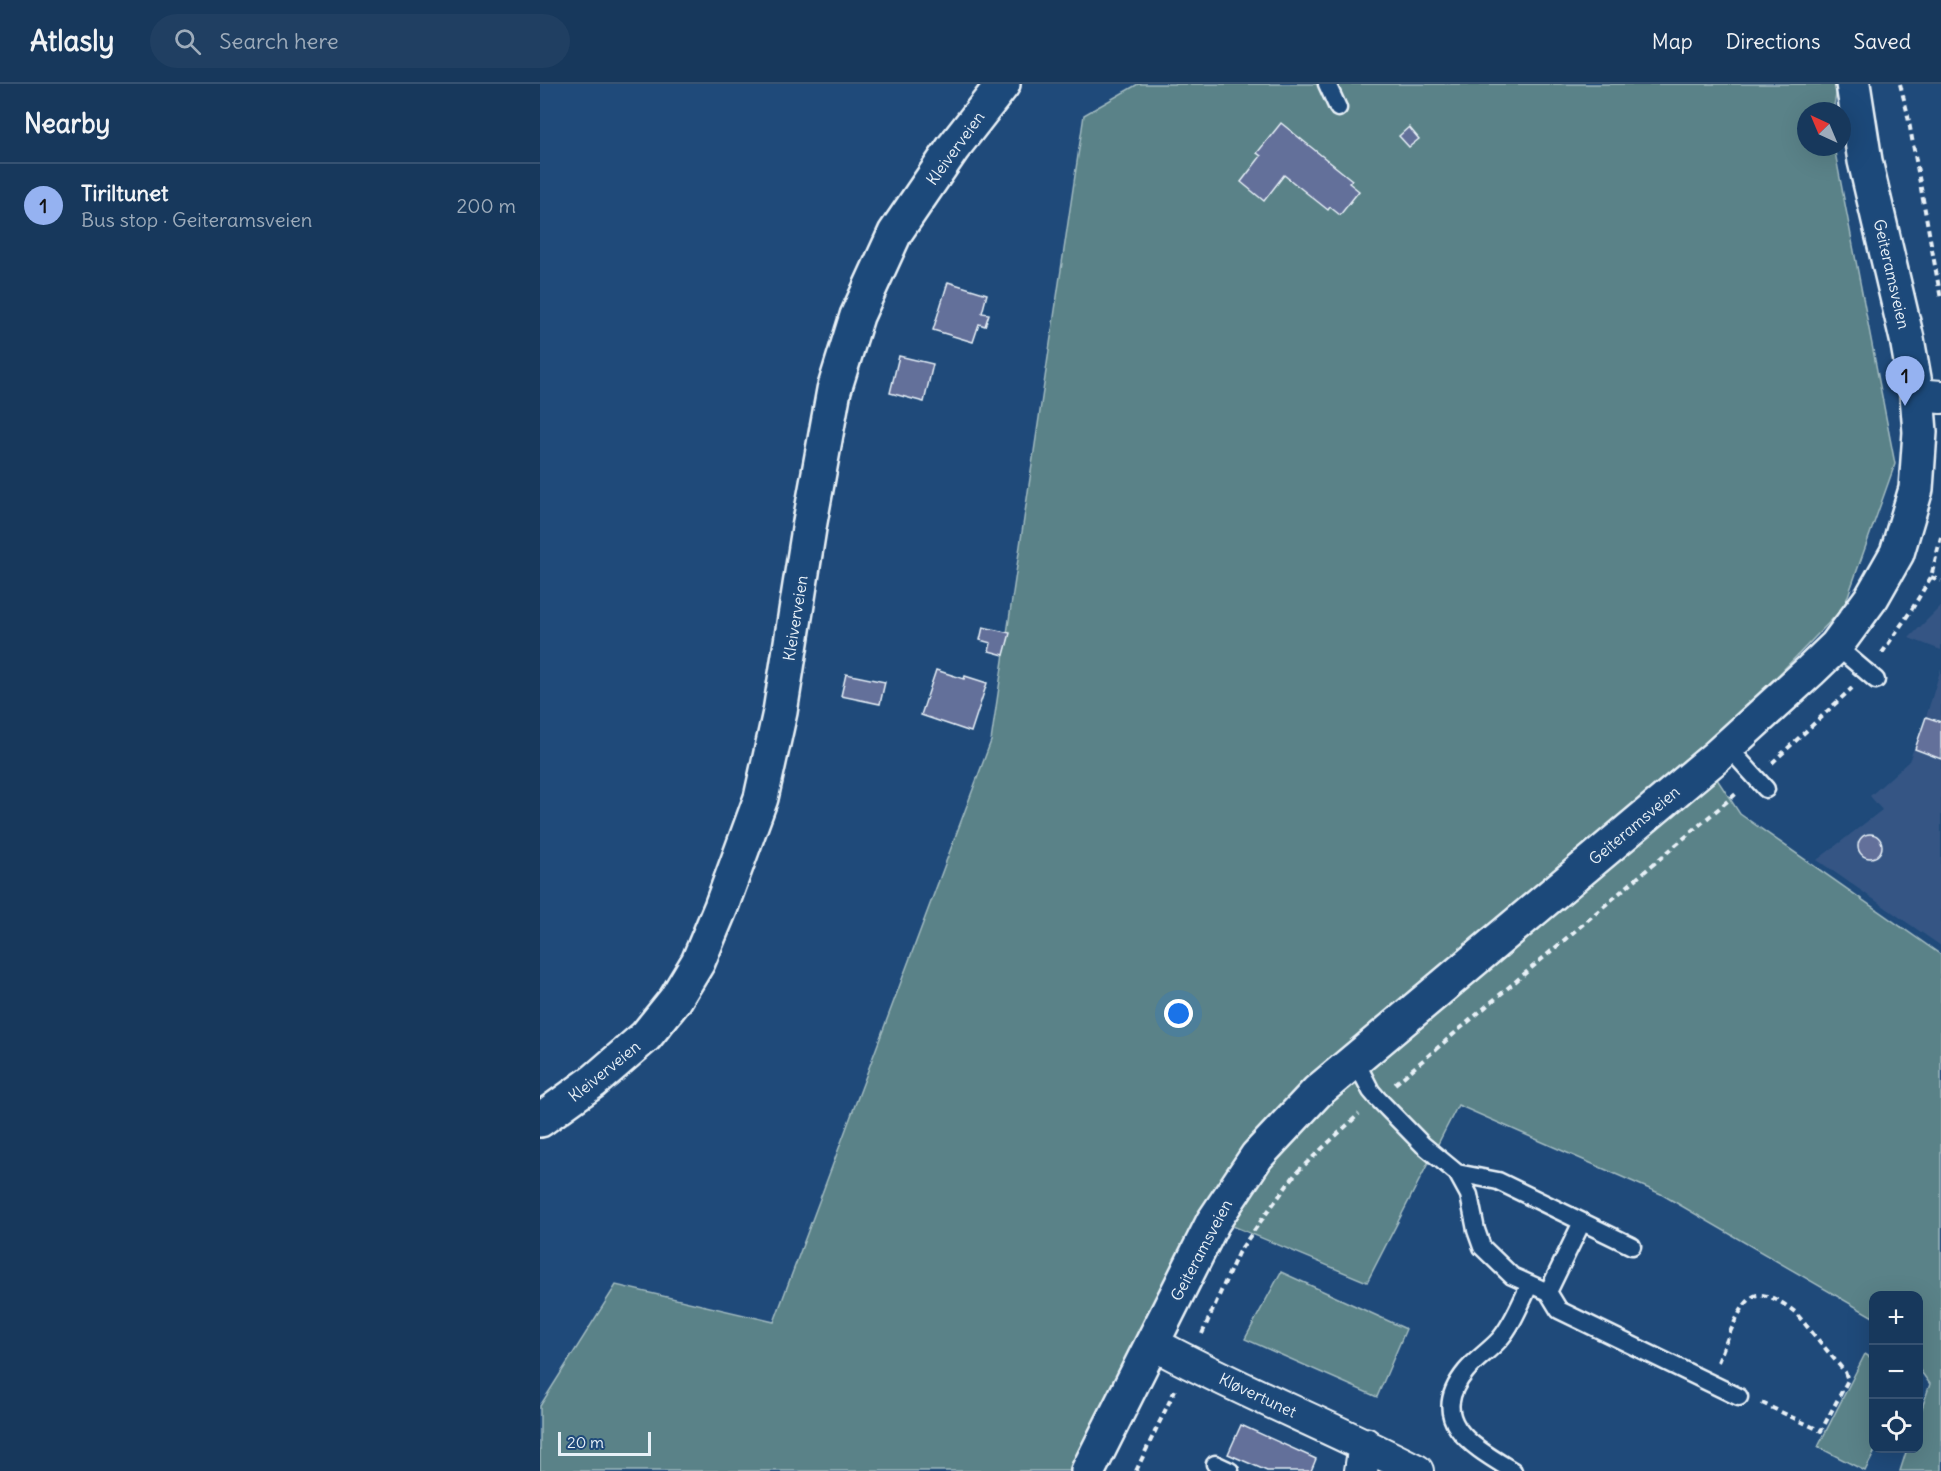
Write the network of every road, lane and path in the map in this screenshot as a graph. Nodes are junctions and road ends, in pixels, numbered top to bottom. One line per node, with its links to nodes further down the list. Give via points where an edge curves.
1 (1003, 84): 17 (street, Kleiverveien, via 895,233 857,316 834,390 780,712 760,798 722,907 698,962 675,1000 646,1036)
2 (1327, 84): 5 (lane)
3 (1853, 84): 7 (street, Geiteramsveien, via 1865,161 1906,339)
4 (1900, 84): 6 (path)
5 (1338, 108)
6 (1941, 299)
7 (1929, 396): 11 (street, Geiteramsveien, via 1920,432 1916,489 1897,553 1872,597)
8 (1941, 537): 9 (path)
9 (1931, 577): 10 (path); 12 (path)
10 (1941, 581)
11 (1836, 646): 12 (lane); 13 (street, Geiteramsveien)
12 (1872, 676): 14 (path, via 1796,742)
13 (1727, 746): 14 (lane); 15 (street, Geiteramsveien)
14 (1760, 783): 16 (path)
15 (1355, 1060): 16 (lane); 23 (street, Geiteramsveien, via 1317,1092 1257,1156 1213,1222)
16 (1377, 1098): 18 (lane); 24 (path, via 1297,1172 1263,1218 1238,1254)
17 (540, 1120)
18 (1457, 1173): 19 (lane, via 1498,1181); 21 (lane, via 1468,1195 1482,1247 1512,1276)
19 (1582, 1222): 20 (lane); 22 (lane)
20 (1632, 1246)
21 (1530, 1284): 22 (lane); 31 (lane, via 1509,1326 1467,1370 1450,1399 1452,1418 1459,1432 1474,1448)
22 (1548, 1292): 25 (lane, via 1559,1310)
23 (1152, 1343): 24 (street, Kløvertunet); 28 (street, Geiteramsveien)
24 (1189, 1363): 27 (street, Kløvertunet); 29 (path)
25 (1709, 1382): 26 (lane); 26 (path, via 1742,1307 1757,1295 1795,1312 1848,1380 1821,1431 1749,1396)
26 (1739, 1397)
27 (1363, 1458): 30 (street, Kløvertunet)
28 (1088, 1471)
29 (1136, 1471)
30 (1417, 1471)
31 (1513, 1471)

